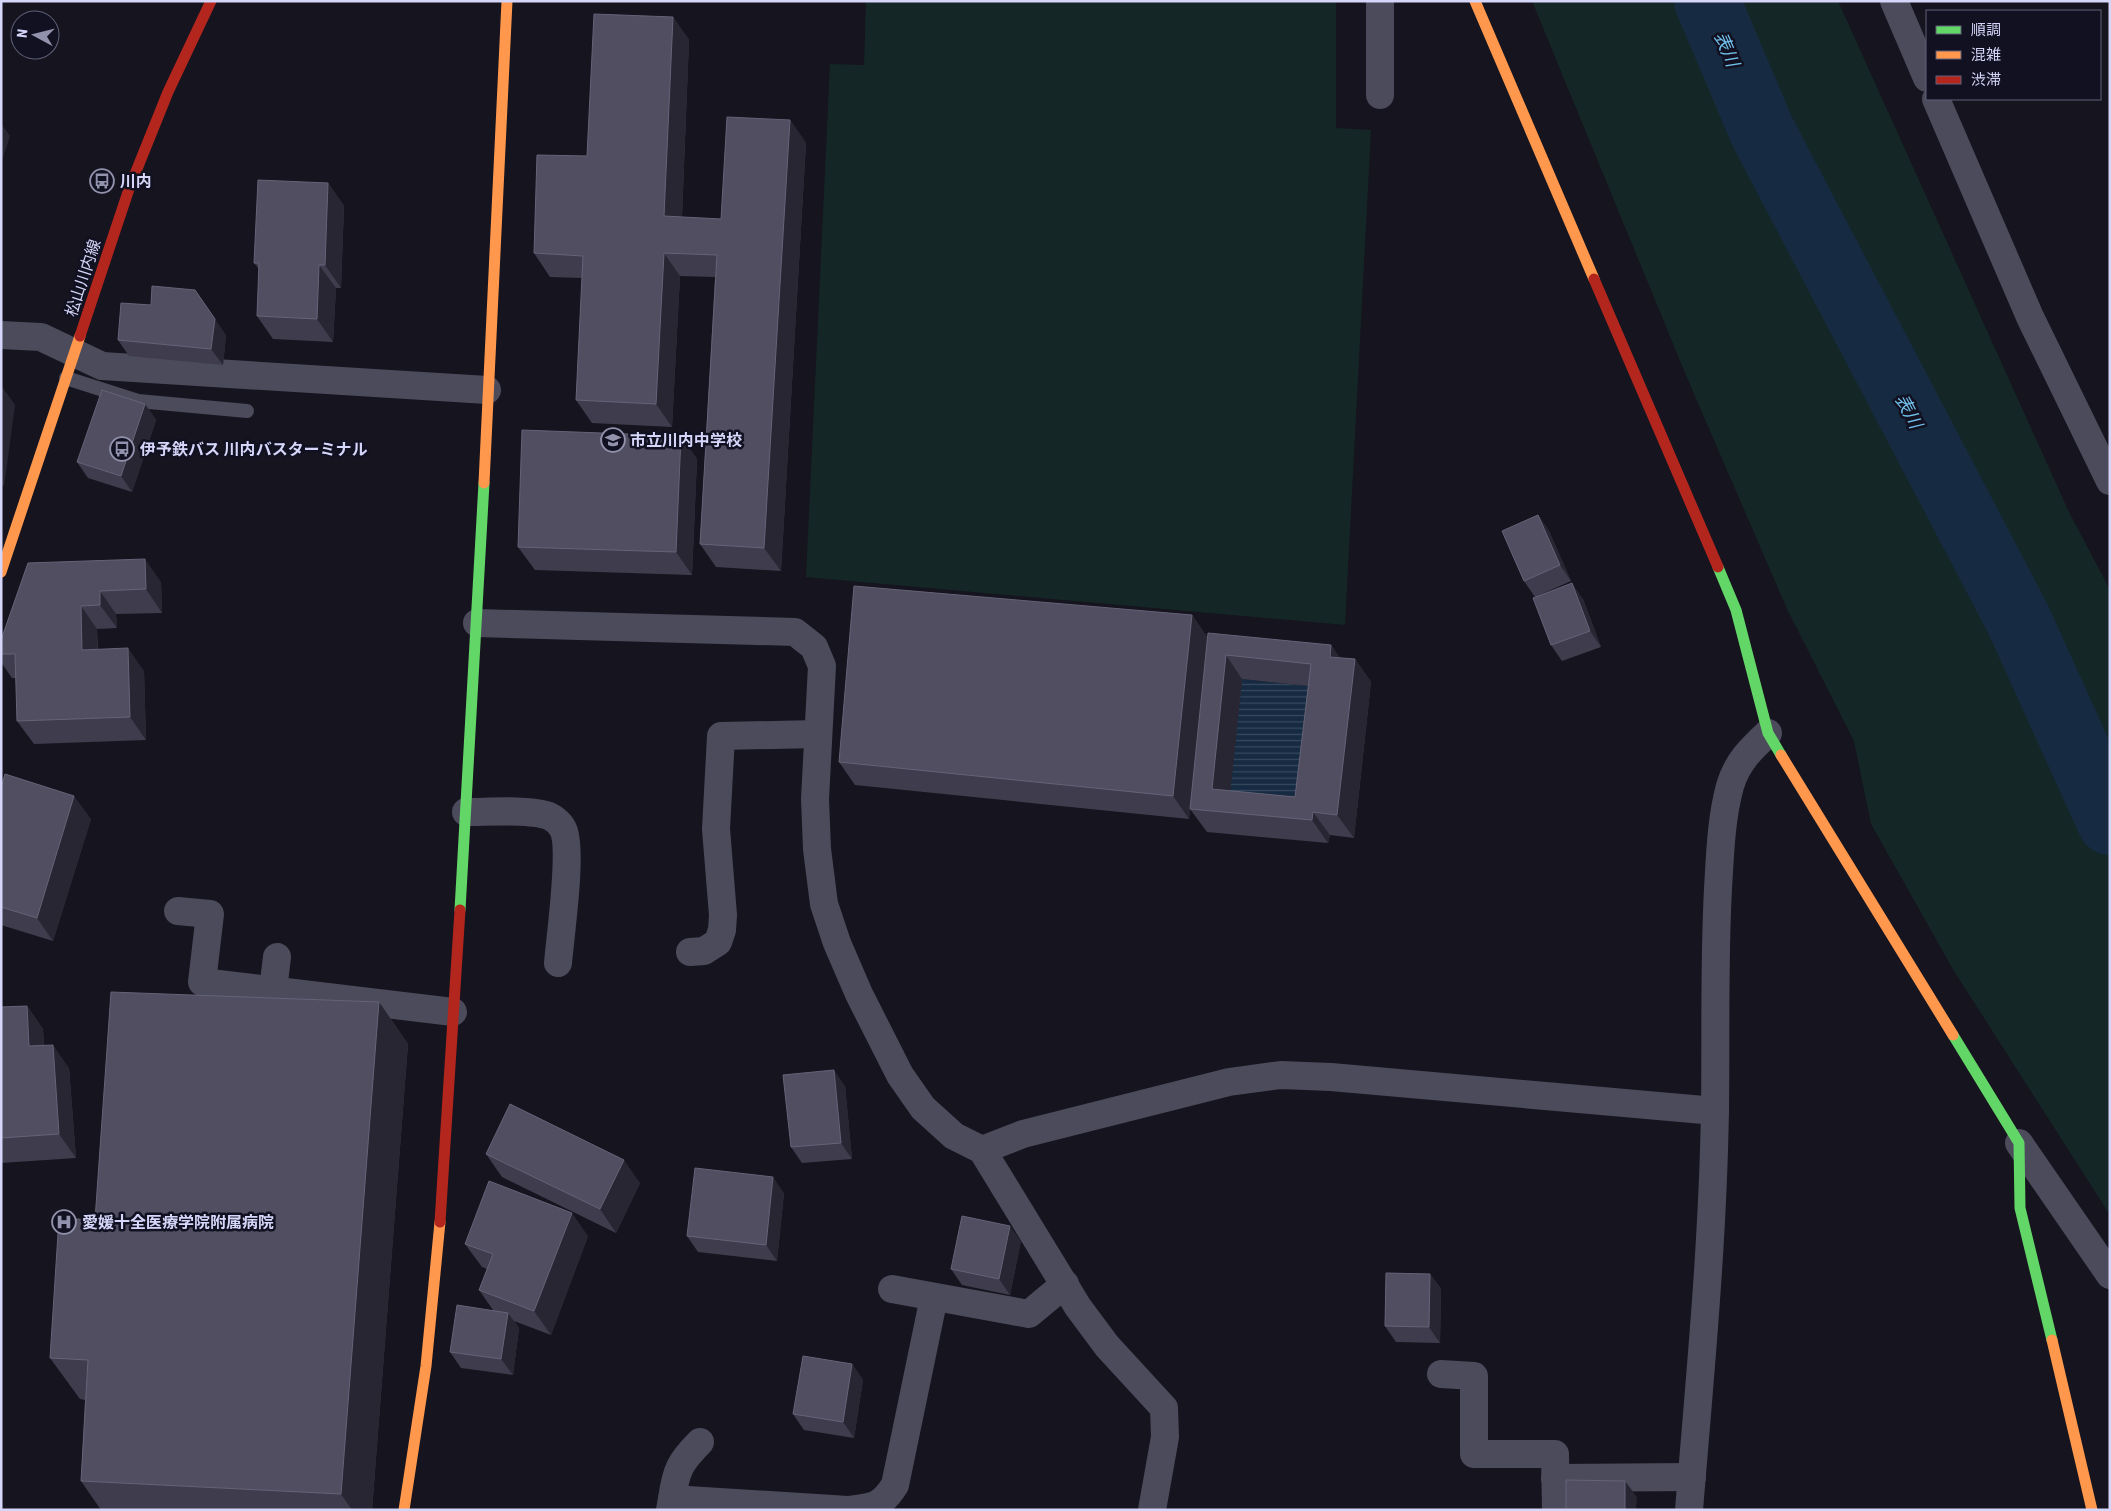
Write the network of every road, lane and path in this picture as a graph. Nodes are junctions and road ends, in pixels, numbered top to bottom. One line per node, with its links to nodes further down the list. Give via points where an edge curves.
1 (211, 1): 10 (street, 松山川内線, via 168,92 129,189)
2 (507, 1): 11 (street)
3 (1380, 1): 7 (street)
4 (1476, 1): 16 (street, via 1736,610)
5 (1894, 1): 6 (street)
6 (1926, 76)
7 (1380, 95)
8 (1936, 100): 13 (street, via 2030,317)
9 (1, 335): 10 (street, via 41,337)
10 (71, 366): 11 (street); 12 (lane, via 138,401); 14 (street, 松山川内線)
11 (487, 390): 15 (street)
12 (247, 410)
13 (2110, 481)
14 (1, 572)
15 (477, 623): 17 (street, via 794,632 814,647 822,666); 18 (street)
16 (1768, 732): 25 (street, via 1744,756 1730,786 1720,844 1716,915); 26 (street)
17 (818, 734): 20 (street, via 721,736 716,829 722,930 718,942 704,951); 27 (street, via 817,849 824,904 837,943 900,1075 923,1108 954,1136)
18 (466, 812): 22 (street, via 548,815 564,830 567,853); 24 (street)
19 (178, 911): 23 (street, via 210,914 202,982)
20 (690, 952)
21 (277, 957): 23 (street)
22 (558, 963)
23 (273, 990): 24 (street)
24 (454, 1012): 38 (street, via 427,1357)
25 (1715, 1110): 27 (street, via 1281,1075 1219,1084 1023,1134); 34 (street, via 1706,1310)
26 (2019, 1143): 28 (street); 42 (street, via 2020,1208)
27 (982, 1150): 29 (street)
28 (2110, 1275)
29 (1065, 1284): 31 (street, via 1028,1314); 39 (street, via 1107,1346 1164,1408 1166,1437)
30 (892, 1289): 31 (street)
31 (934, 1297): 37 (street, via 895,1484 886,1498 874,1507)
32 (1441, 1374): 35 (street, via 1474,1376 1474,1454 1555,1454)
33 (700, 1442): 36 (street, via 683,1459 675,1478)
34 (1692, 1477): 35 (street); 41 (street)
35 (1555, 1478): 40 (street)
36 (671, 1504): 37 (street)
37 (827, 1509)
38 (404, 1510)
39 (1152, 1510)
40 (1556, 1510)
41 (1689, 1510)
42 (2092, 1510)

